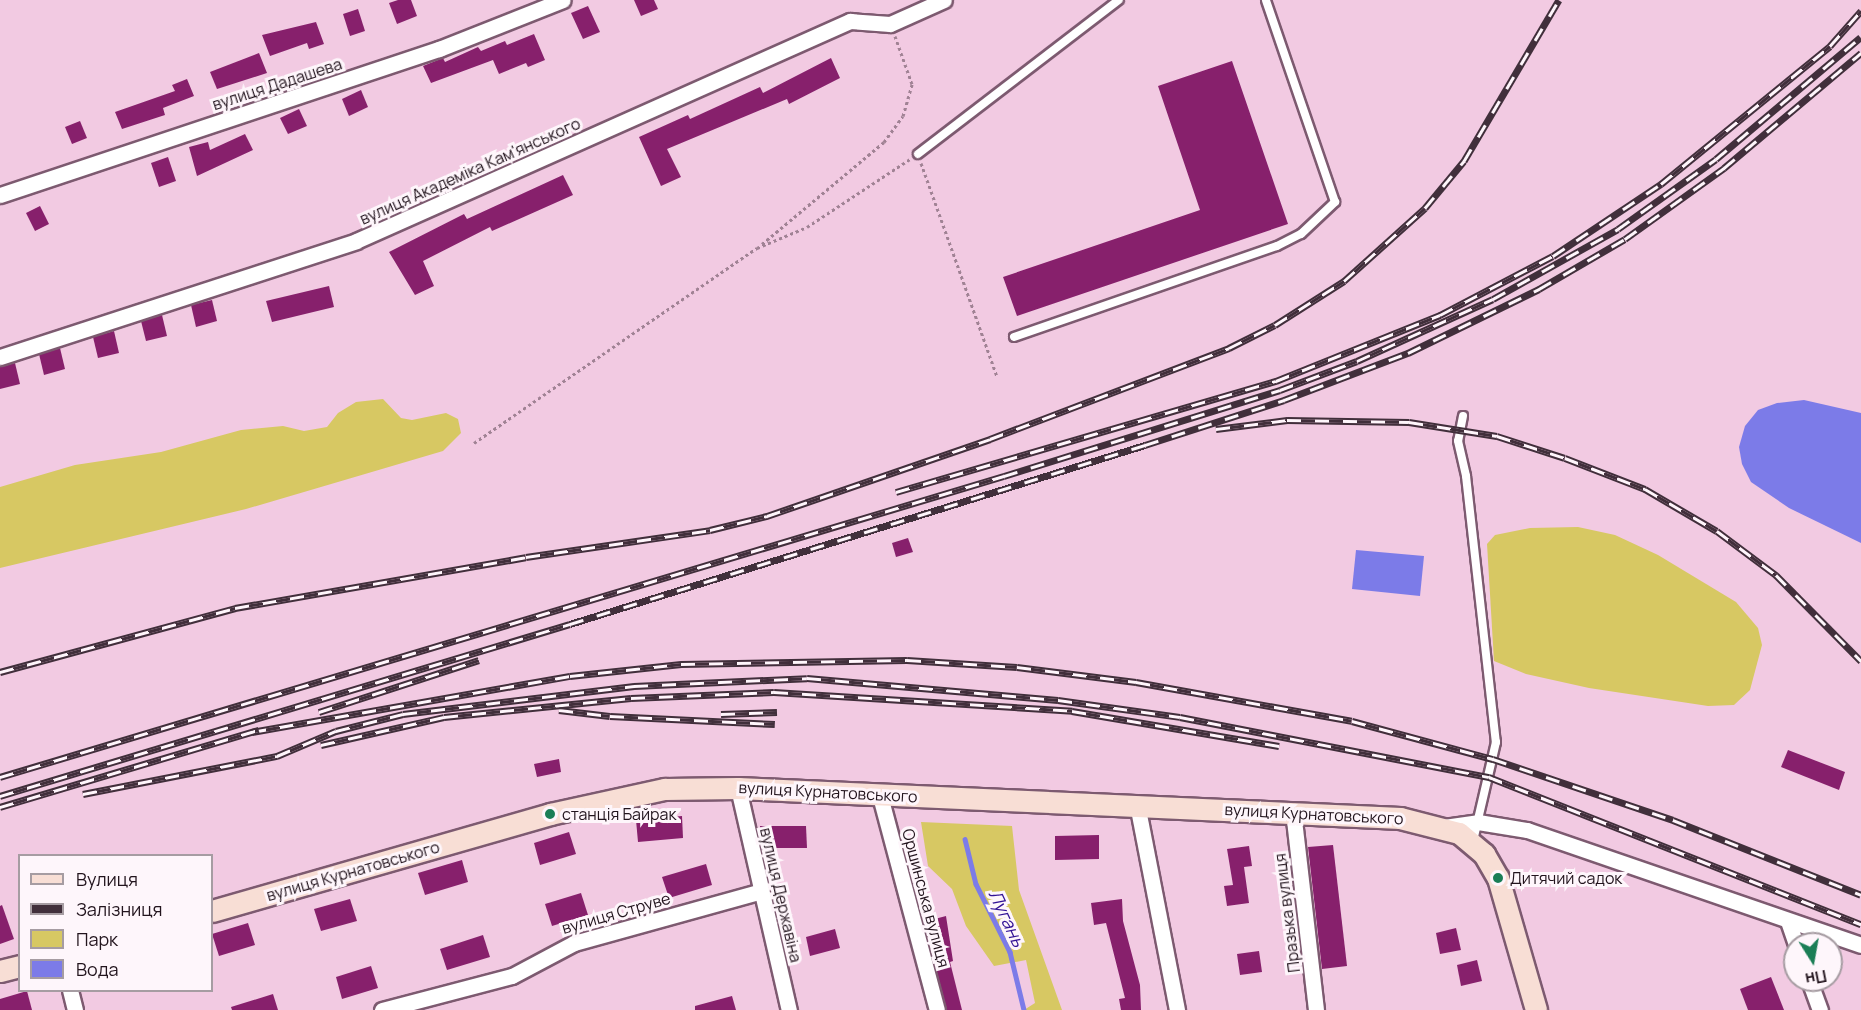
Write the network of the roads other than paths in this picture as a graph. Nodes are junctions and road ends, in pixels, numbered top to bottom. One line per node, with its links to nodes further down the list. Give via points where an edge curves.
1 (563, 0): 6 (street, вулиця Дадашева, via 439,49)
2 (944, 0): 8 (street, вулиця Академіка Кам'янського, via 891,24 850,21 356,241)
3 (1119, 0): 5 (lane)
4 (1266, 0): 7 (lane, via 1335,202 1301,234 1276,246)
5 (918, 154)
6 (0, 195)
7 (1014, 337)
8 (0, 357)
9 (1463, 416): 14 (lane, via 1458,441 1473,530 1496,742)
10 (738, 788): 11 (street, вулиця Курнатовського); 15 (street, вулиця Державіна); 16 (street, вулиця Курнатовського, via 665,789 604,800)
11 (880, 796): 12 (street, вулиця Курнатовського); 27 (street, Оршинська вулиця)
12 (1137, 804): 13 (street, вулиця Курнатовського); 28 (street)
13 (1293, 811): 14 (street, вулиця Курнатовського, via 1401,818); 29 (street, Празька вулиця)
14 (1463, 831): 17 (street, via 1527,830); 30 (street, via 1498,878)
15 (761, 891): 25 (street, вулиця Струве, via 574,943 512,976); 26 (street, вулиця Державіна)
16 (213, 911)
17 (1788, 921): 18 (street); 19 (street)
18 (1792, 932)
19 (1861, 945)
20 (18, 966): 21 (street)
21 (0, 971)
22 (70, 992): 24 (street)
23 (1813, 992): 31 (street)
24 (75, 1010)
25 (382, 1010)
26 (789, 1010)
27 (938, 1010)
28 (1177, 1010)
29 (1316, 1010)
30 (1536, 1010)
31 (1820, 1010)

